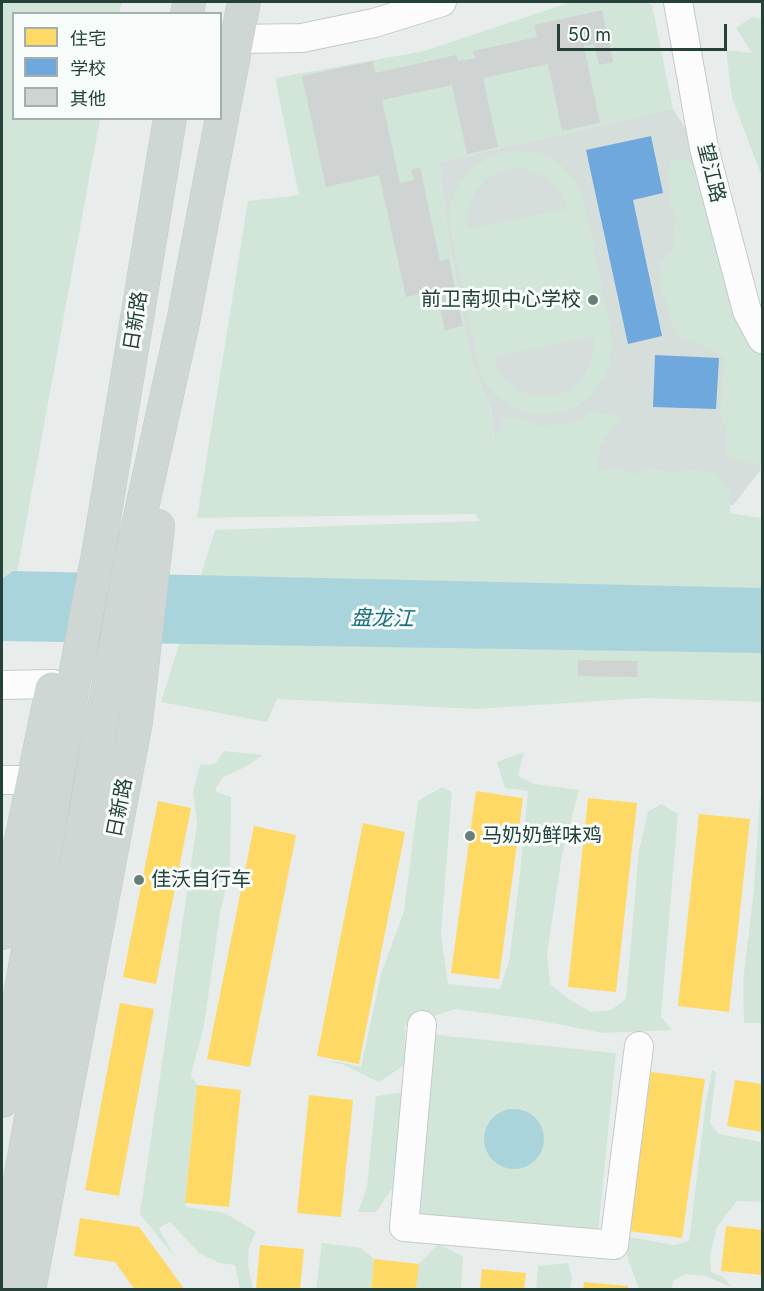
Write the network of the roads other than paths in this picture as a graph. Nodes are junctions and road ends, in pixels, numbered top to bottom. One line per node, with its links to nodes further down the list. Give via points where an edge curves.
1 (244, 2): 4 (main road, 日新路)
2 (442, 2): 4 (street, via 374,24 302,38)
3 (678, 2): 8 (street, 望江路, via 704,148 747,310)
4 (237, 39): 5 (main road, 日新路)
5 (222, 118)
6 (170, 120): 10 (main road, 日新路, via 148,251)
7 (222, 120): 11 (main road, 日新路, via 183,322)
8 (762, 339)
9 (2, 685): 10 (street)
10 (63, 685): 12 (main road, 日新路); 16 (main road, 日新路, via 65,736)
11 (123, 688): 17 (main road, 日新路, via 98,744); 18 (main road, 日新路, via 136,721)
12 (17, 780): 13 (main road, 日新路)
13 (2, 933)
14 (422, 1025): 15 (street, via 404,1227 614,1245)
15 (639, 1046)
16 (2, 1101)
17 (2, 1280)
18 (29, 1290)

